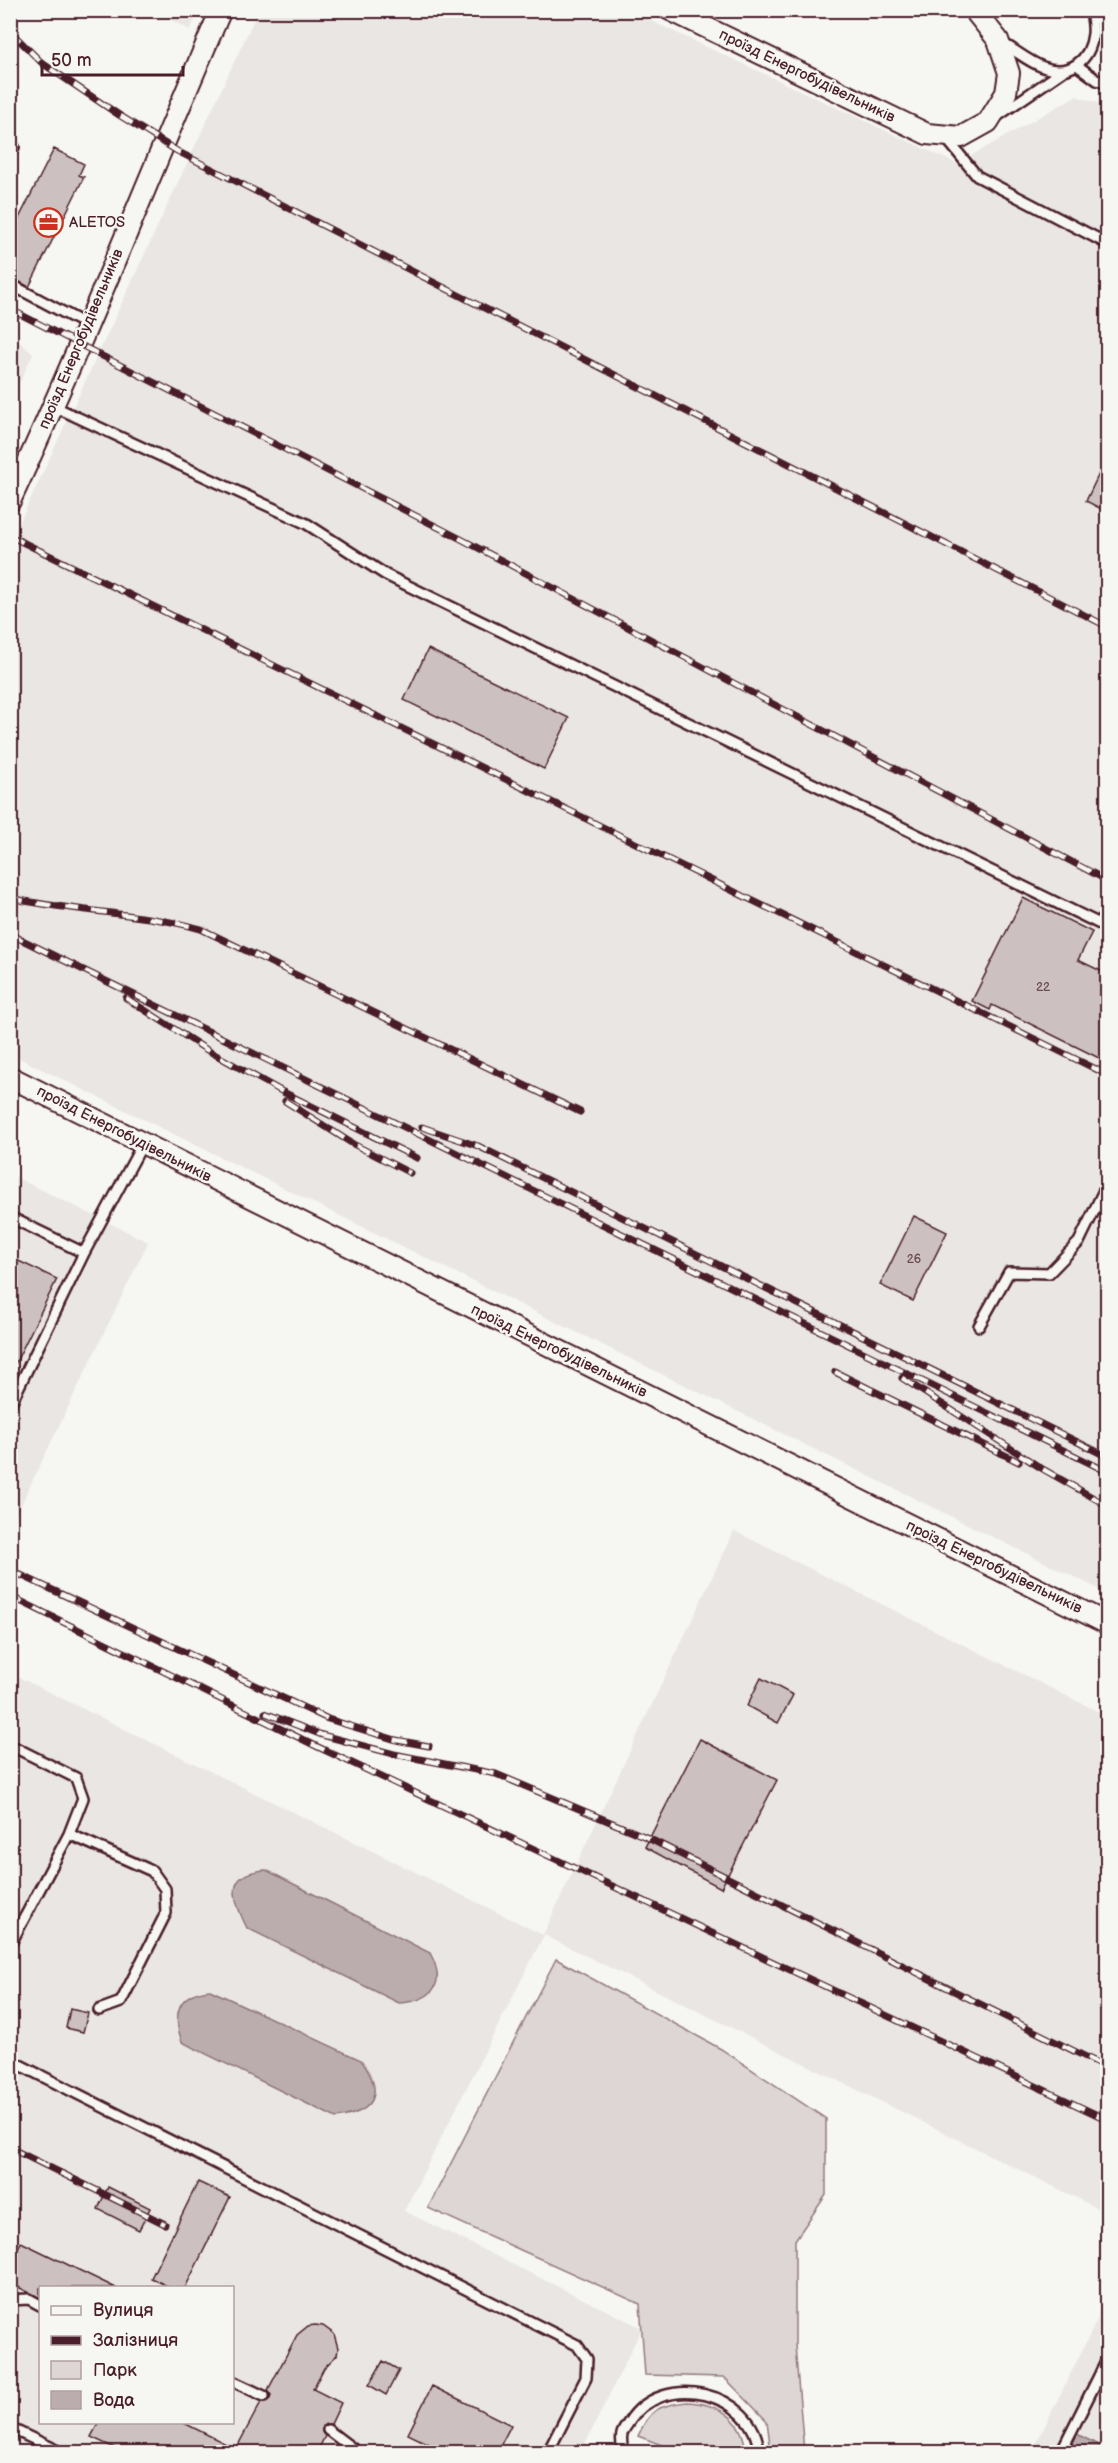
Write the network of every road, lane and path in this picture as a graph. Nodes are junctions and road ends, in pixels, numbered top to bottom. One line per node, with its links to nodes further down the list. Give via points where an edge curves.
1 (221, 10): 13 (street, проїзд Енергобудівельників)
2 (670, 10): 10 (street, проїзд Енергобудівельників, via 927,134)
3 (974, 10): 5 (street, проїзд Енергобудівельників)
4 (1091, 10): 6 (lane, via 1094,33)
5 (998, 40): 7 (lane, via 1043,67); 9 (street, проїзд Енергобудівельників, via 1009,73 1006,93)
6 (1078, 66): 7 (lane); 8 (lane)
7 (1064, 70): 9 (lane)
8 (1107, 84)
9 (988, 122): 10 (street, проїзд Енергобудівельників, via 962,137)
10 (945, 136): 11 (lane, via 977,176)
11 (1107, 244)
12 (10, 284): 13 (lane)
13 (87, 325): 14 (street, проїзд Енергобудівельників)
14 (53, 406): 15 (street, проїзд Енергобудівельників); 16 (lane, via 307,524 386,575)
15 (10, 501)
16 (1107, 928)
17 (10, 1077): 18 (street, проїзд Енергобудівельників)
18 (143, 1143): 21 (lane); 24 (street, проїзд Енергобудівельників)
19 (1107, 1182): 22 (lane, via 1079,1242 1049,1273 1009,1272)
20 (10, 1217): 21 (lane)
21 (84, 1253): 23 (lane)
22 (979, 1326)
23 (10, 1406)
24 (1107, 1624)
25 (10, 1745): 26 (lane, via 76,1778 82,1798)
26 (69, 1834): 27 (lane); 28 (lane, via 152,1871 165,1889 166,1912 121,2002)
27 (10, 1945)
28 (99, 2010)
29 (10, 2060): 39 (lane, via 577,2345 587,2359 586,2378)
30 (10, 2300): 31 (lane, via 29,2299)
31 (39, 2304)
32 (1107, 2358): 42 (lane)
33 (234, 2382): 34 (lane)
34 (264, 2396)
35 (10, 2428): 37 (lane)
36 (328, 2430): 38 (lane)
37 (61, 2452)
38 (357, 2452)
39 (548, 2452)
40 (623, 2452): 41 (lane, via 622,2434 635,2412 657,2397 689,2391 721,2400 746,2416)
41 (759, 2452)
42 (1061, 2452)

